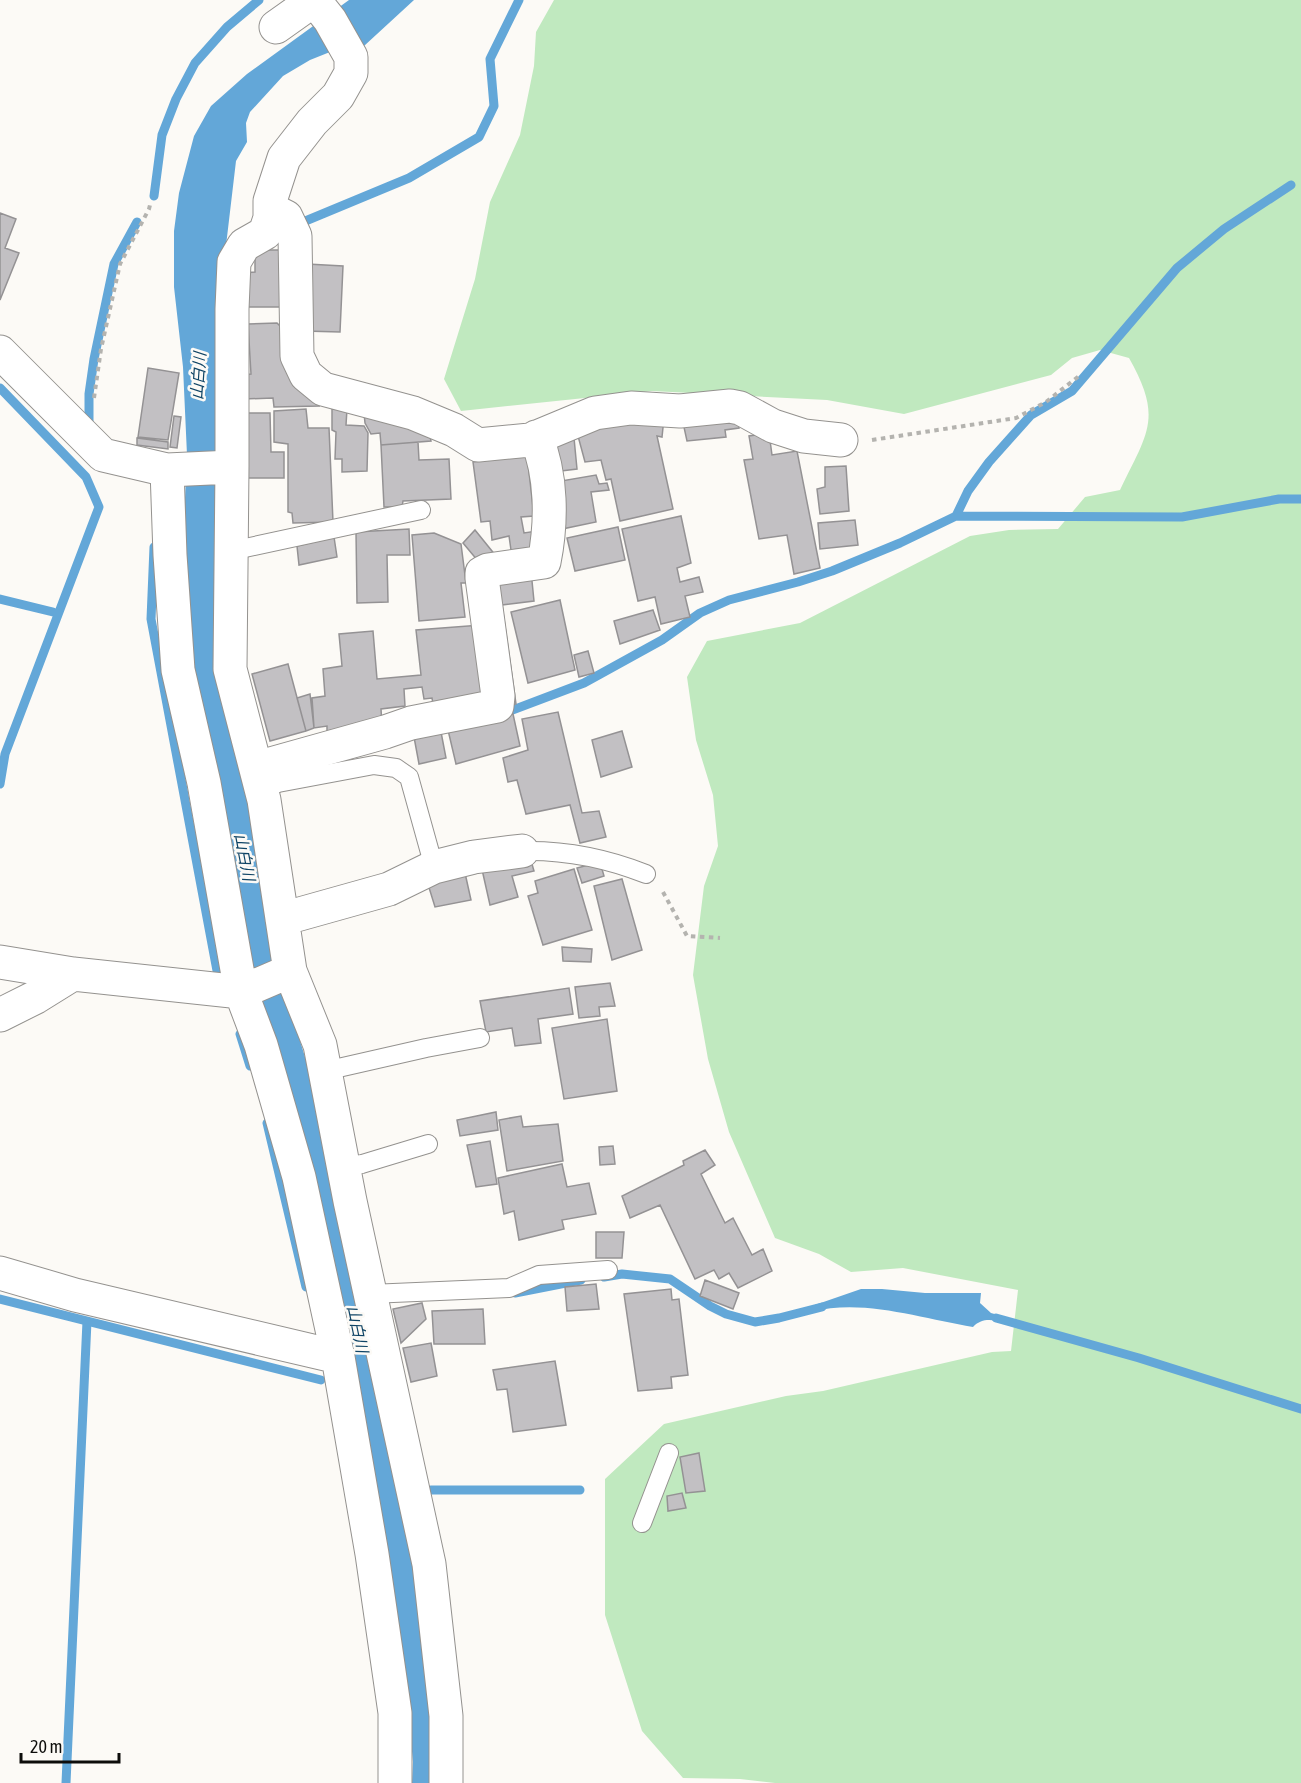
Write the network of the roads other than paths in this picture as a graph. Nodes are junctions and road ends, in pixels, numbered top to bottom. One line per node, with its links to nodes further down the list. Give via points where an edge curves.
1 (314, 0): 2 (street); 3 (street, via 351,57 351,73 338,96 284,158)
2 (276, 27)
3 (270, 209): 5 (street, via 286,217 295,236 297,356 306,375 323,389 413,413 478,445); 7 (street, via 265,233 244,245 234,262)
4 (0, 352): 8 (street, via 103,455)
5 (536, 438): 6 (street, via 605,411 730,406 804,436); 11 (street, via 543,452 548,495 544,562 488,570 482,578 497,706 411,723)
6 (841, 440)
7 (232, 467): 8 (street); 10 (street)
8 (167, 470): 19 (street, via 178,670 204,783)
9 (421, 510): 10 (lane)
10 (231, 551): 11 (street, via 230,669)
11 (259, 779): 13 (lane, via 278,783 374,765 396,768 409,777); 15 (street)
12 (522, 851): 13 (street); 14 (lane, via 580,855 617,862)
13 (434, 867): 15 (street, via 389,889)
14 (645, 874)
15 (282, 919): 17 (street)
16 (0, 962): 18 (street)
17 (290, 971): 19 (street); 22 (street, via 320,1045)
18 (73, 974): 19 (street); 20 (street)
19 (241, 992): 28 (street, via 261,1045 299,1177)
20 (0, 1015)
21 (480, 1038): 22 (lane)
22 (325, 1071): 24 (street)
23 (428, 1144): 24 (lane)
24 (344, 1167): 27 (street)
25 (608, 1270): 27 (lane, via 539,1275 509,1288)
26 (0, 1273): 28 (street, via 75,1295)
27 (370, 1294): 32 (street, via 429,1564 446,1716)
28 (338, 1357): 31 (street, via 395,1713)
29 (669, 1454): 30 (lane)
30 (642, 1522)
31 (395, 1783)
32 (446, 1783)

